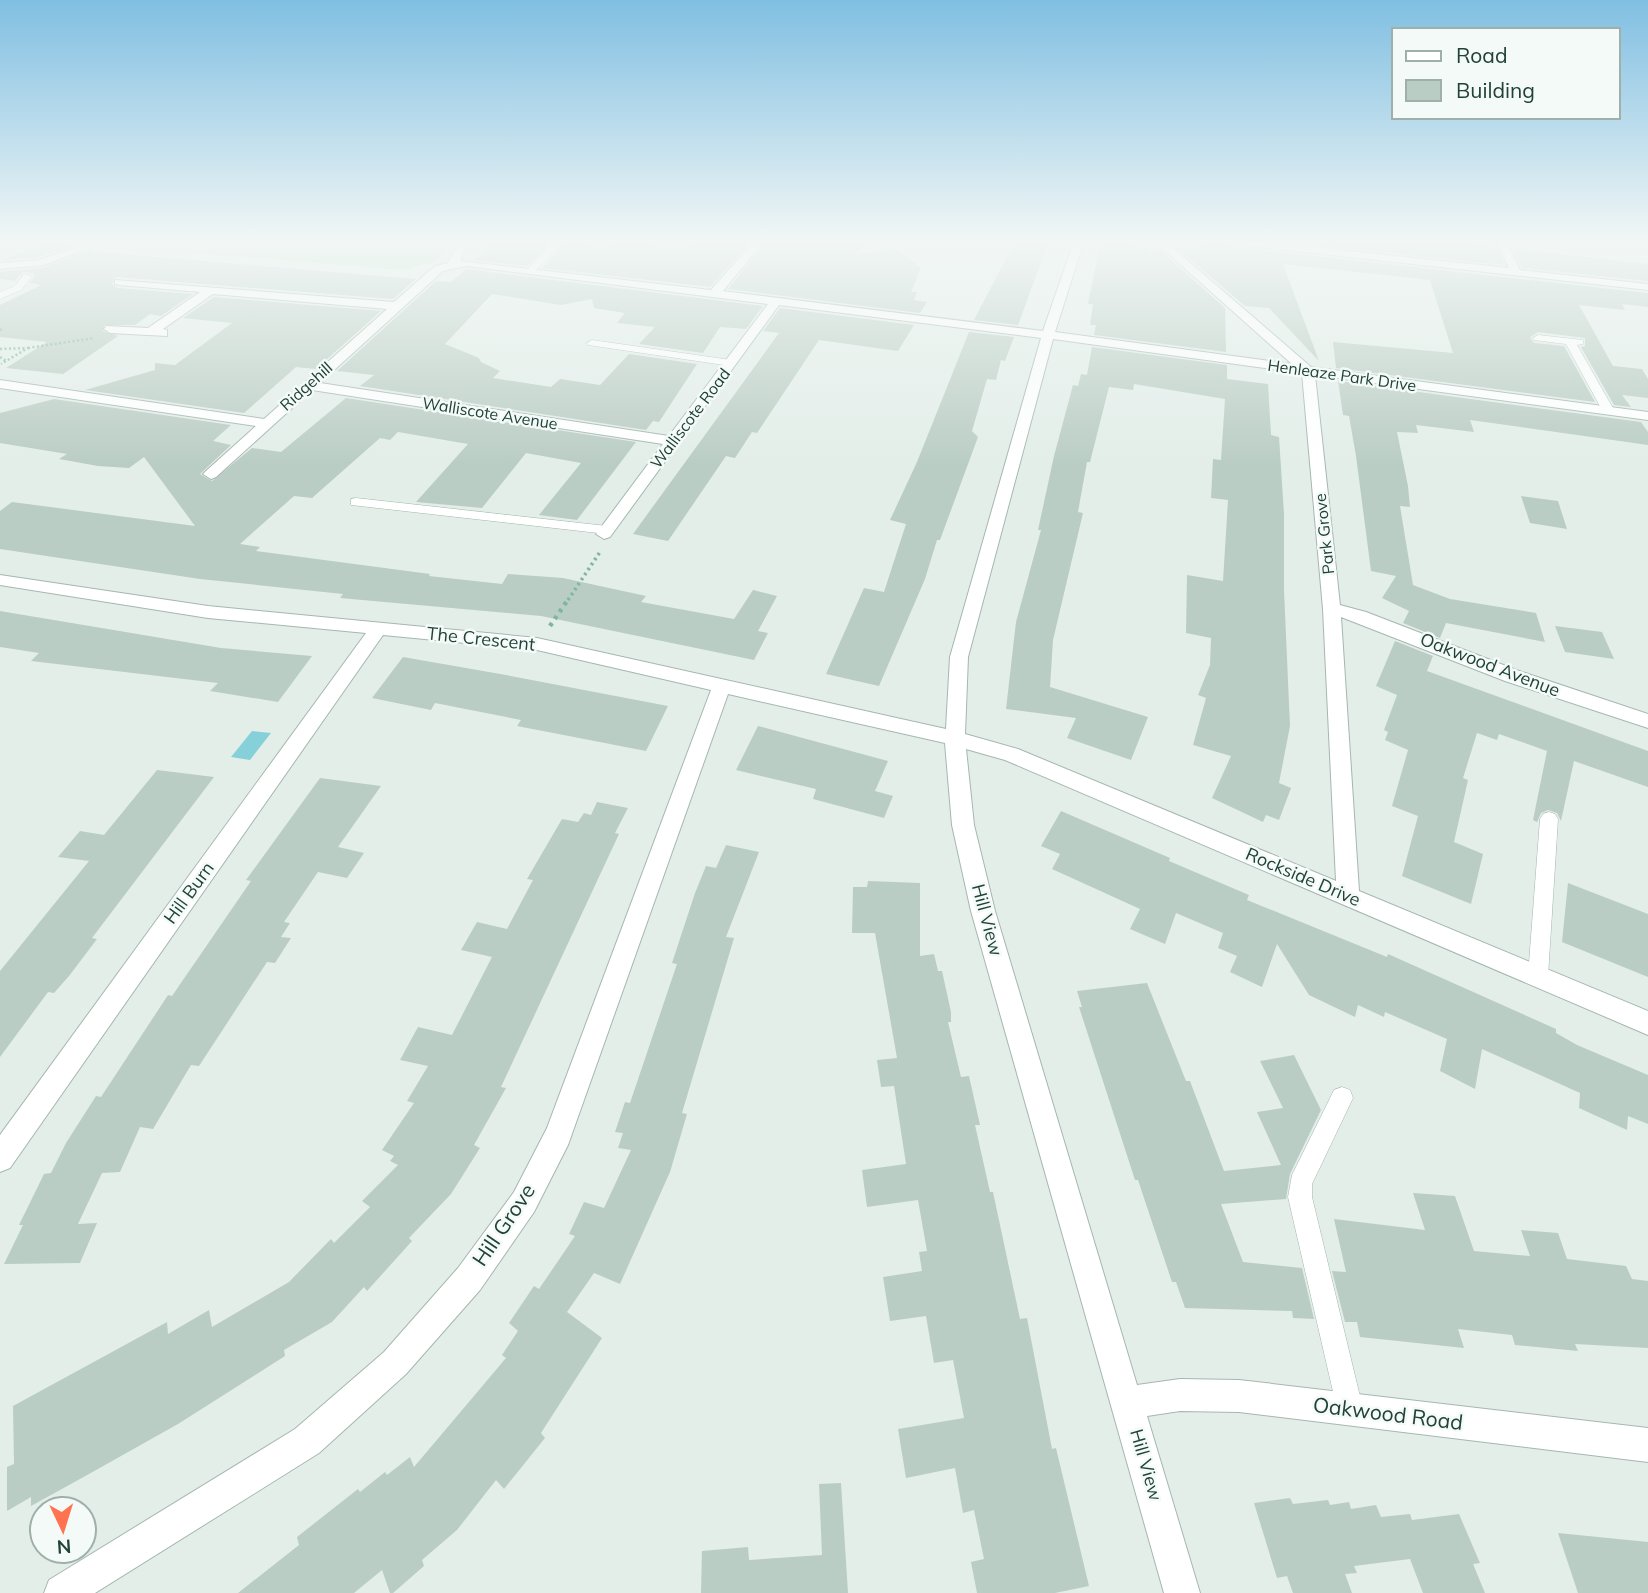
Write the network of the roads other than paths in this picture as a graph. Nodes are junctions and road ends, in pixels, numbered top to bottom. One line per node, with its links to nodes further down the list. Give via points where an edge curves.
1 (175, 315): 8 (street)
2 (386, 315): 16 (street, Ridgehill)
3 (766, 315): 13 (street, Walliscote Road)
4 (891, 315): 10 (street, Henleaze Park Drive)
5 (1054, 315): 10 (street, Hill View)
6 (1244, 315): 14 (street)
7 (110, 329): 8 (street)
8 (151, 332): 9 (street)
9 (174, 334)
10 (1048, 335): 14 (street, Henleaze Park Drive); 29 (street, Hill View, via 959,657)
11 (1538, 338): 17 (lane, via 1575,338)
12 (592, 343): 13 (lane)
13 (731, 363): 20 (street, Walliscote Road)
14 (1308, 371): 17 (street, Henleaze Park Drive); 25 (street, Park Grove)
15 (0, 384): 19 (street, Ridgehill)
16 (308, 385): 19 (street, Ridgehill); 20 (street, Walliscote Avenue)
17 (1608, 410): 18 (street, Henleaze Park Drive)
18 (1648, 416)
19 (265, 423): 21 (street, Ridgehill)
20 (673, 441): 23 (street, Walliscote Road)
21 (211, 474)
22 (356, 502): 23 (lane)
23 (605, 532)
24 (0, 580): 26 (street, The Crescent, via 208,612)
25 (1332, 609): 28 (street, Oakwood Avenue); 31 (street, Park Grove)
26 (379, 628): 27 (street, The Crescent, via 537,644); 35 (street, Hill Burn)
27 (721, 687): 29 (street, The Crescent); 39 (street, Hill Grove, via 558,1135 524,1202 484,1257 395,1363 307,1441)
28 (1648, 721)
29 (955, 738): 31 (street, Rockside Drive, via 1011,754); 36 (street, Hill View, via 963,825 983,911)
30 (1549, 819): 32 (lane)
31 (1348, 896): 32 (street, Rockside Drive)
32 (1538, 976): 33 (street, Rockside Drive)
33 (1648, 1023)
34 (1342, 1098): 37 (lane, via 1300,1184 1300,1197)
35 (0, 1158)
36 (1128, 1403): 37 (street, Oakwood Road, via 1181,1395 1239,1396); 40 (street, Hill View)
37 (1350, 1409): 38 (street, Oakwood Road)
38 (1648, 1445)
39 (62, 1593)
40 (1182, 1593)

